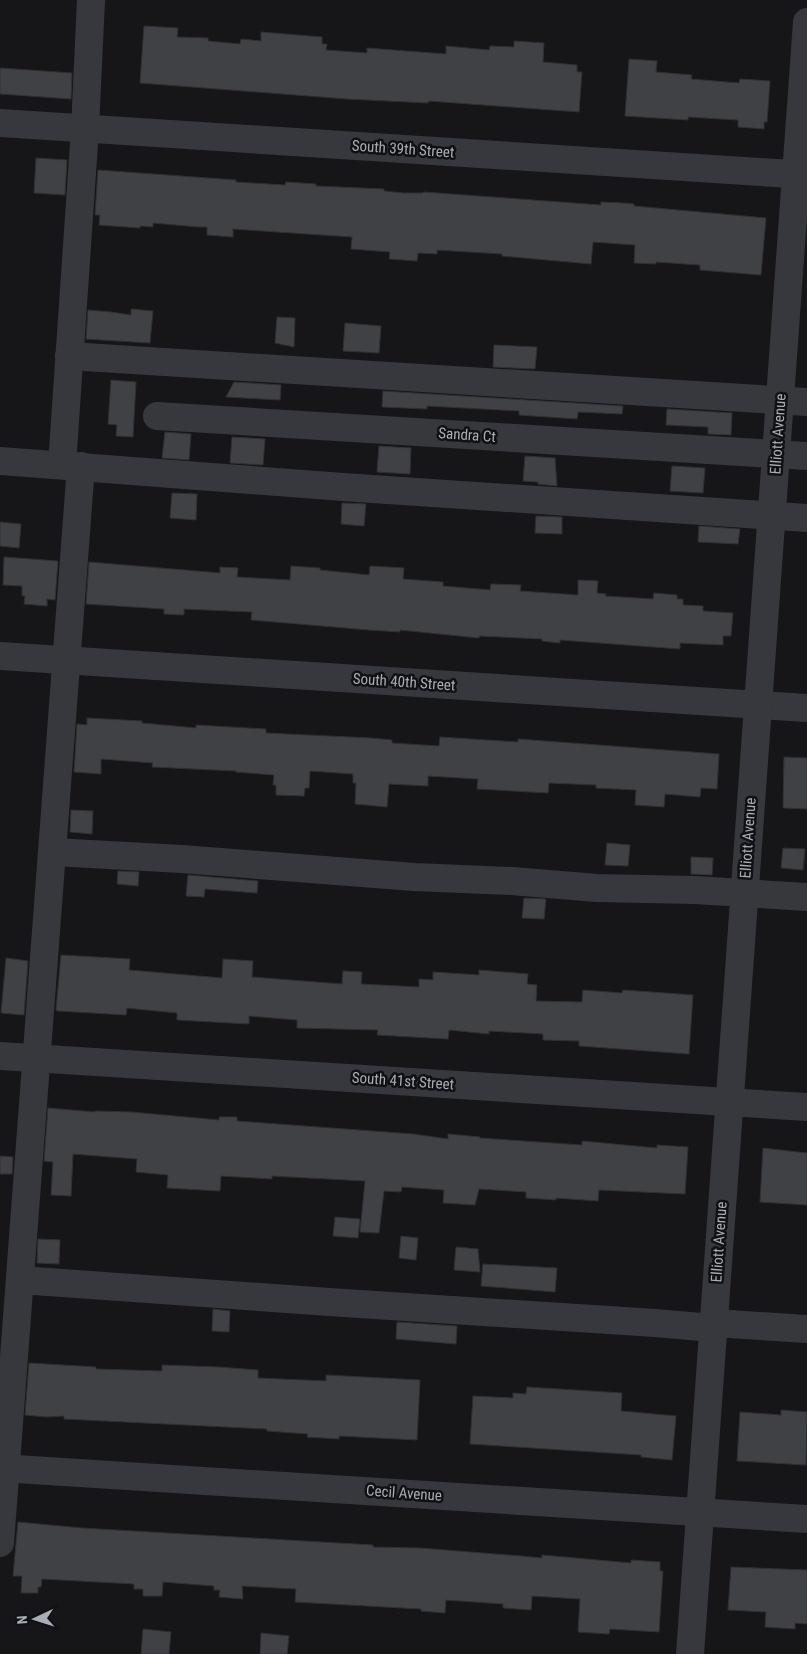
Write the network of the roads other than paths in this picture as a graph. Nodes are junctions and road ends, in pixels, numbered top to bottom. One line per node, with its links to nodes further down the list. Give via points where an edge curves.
1 (91, 0): 4 (street)
2 (807, 22): 5 (street, Elliott Avenue)
3 (0, 123): 4 (street, South 39th Street)
4 (85, 129): 5 (street, South 39th Street); 6 (street)
5 (801, 174): 7 (street, Elliott Avenue)
6 (69, 356): 7 (street); 13 (street)
7 (780, 400): 8 (street); 10 (street, Elliott Avenue)
8 (807, 402)
9 (158, 416): 10 (street, Sandra Ct)
10 (776, 454): 11 (street, Sandra Ct); 14 (street, Elliott Avenue)
11 (807, 456)
12 (0, 461): 13 (street)
13 (72, 465): 14 (street); 17 (street)
14 (771, 515): 15 (street); 18 (street, Elliott Avenue)
15 (807, 518)
16 (0, 656): 17 (street, South 40th Street)
17 (68, 660): 18 (street, South 40th Street); 20 (street)
18 (757, 705): 19 (street, South 40th Street); 21 (street, Elliott Avenue)
19 (807, 708)
20 (53, 852): 21 (street, via 597,888); 24 (street)
21 (744, 893): 22 (street); 25 (street, Elliott Avenue)
22 (807, 897)
23 (0, 1056): 24 (street, South 41st Street)
24 (37, 1058): 25 (street, South 41st Street); 27 (street)
25 (729, 1102): 26 (street, South 41st Street); 28 (street, Elliott Avenue)
26 (807, 1107)
27 (20, 1280): 28 (street); 30 (street)
28 (713, 1326): 29 (street); 31 (street, Elliott Avenue)
29 (807, 1330)
30 (3, 1468): 31 (street, Cecil Avenue); 33 (street)
31 (700, 1512): 32 (street, Cecil Avenue); 34 (street, Elliott Avenue)
32 (807, 1519)
33 (0, 1543)
34 (690, 1654)

